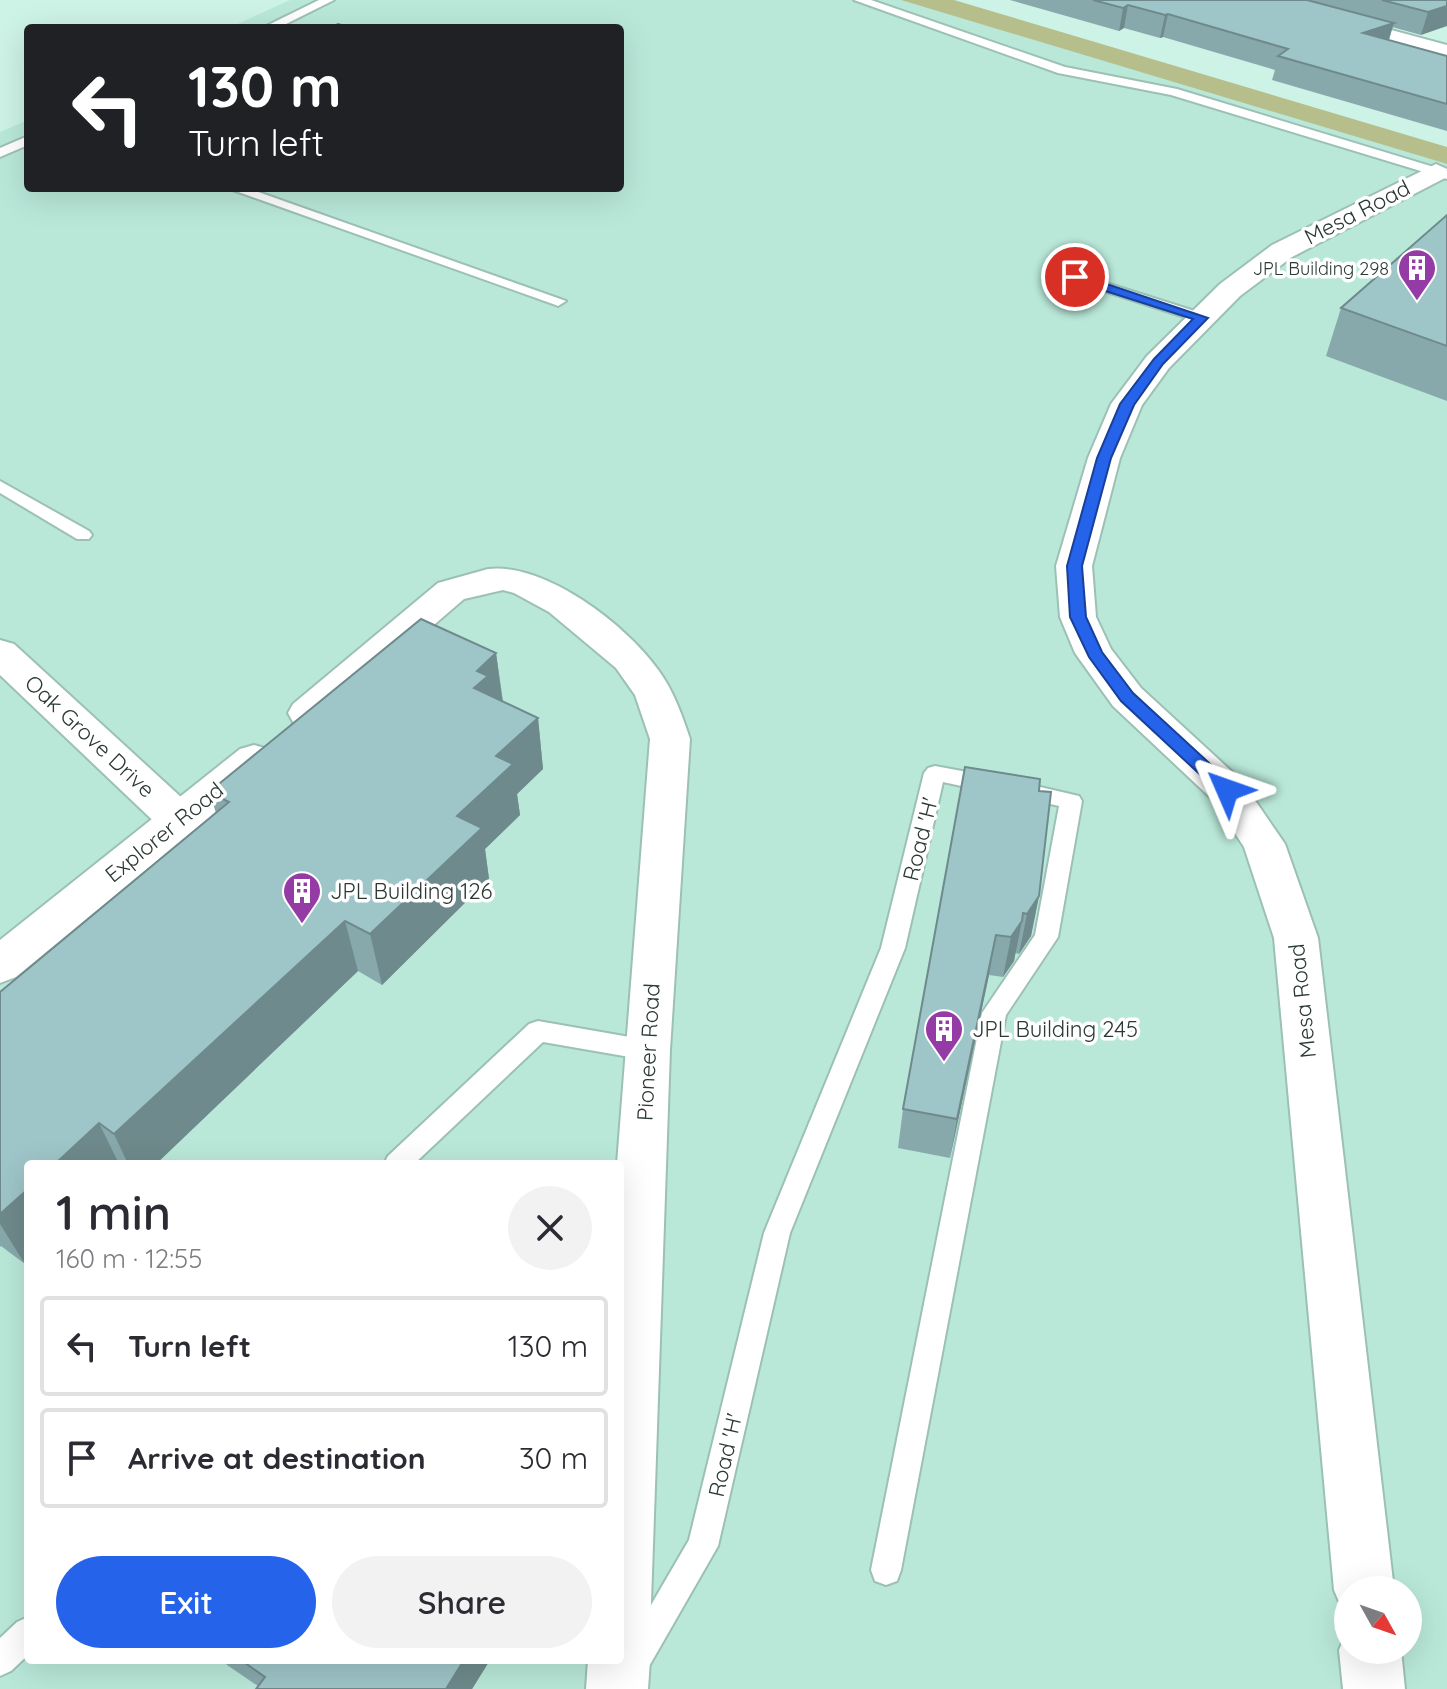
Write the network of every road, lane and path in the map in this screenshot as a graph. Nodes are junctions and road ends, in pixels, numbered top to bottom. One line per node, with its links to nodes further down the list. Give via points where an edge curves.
1 (328, 0): 4 (lane)
2 (860, 0): 8 (lane, via 1062,70 1173,92)
3 (1255, 0): 5 (street)
4 (277, 24)
5 (1447, 52)
6 (24, 142): 7 (lane)
7 (0, 153)
8 (1442, 173): 12 (street, Mesa Road, via 1282,251)
9 (245, 192): 11 (lane)
10 (1075, 277): 12 (lane)
11 (558, 301)
12 (1202, 318): 23 (street, Mesa Road, via 1158,362 1127,404 1104,458 1074,566 1078,617 1094,653 1127,697 1227,790 1264,844 1296,938)
13 (0, 486): 14 (lane)
14 (83, 535)
15 (479, 582): 17 (street, Explorer Road, via 451,591); 19 (street, Pioneer Road, via 513,580 543,592 603,634 641,673 660,707 670,739)
16 (0, 653): 17 (street, Oak Grove Drive)
17 (179, 820): 18 (street, Explorer Road)
18 (0, 965)
19 (647, 1050): 20 (lane, via 538,1031); 21 (street, Pioneer Road)
20 (401, 1160)
21 (624, 1546)
22 (886, 1570): 28 (lane, Road 'H', via 994,1013 1046,937 1071,801 935,773 893,948 777,1233 703,1546)
23 (1363, 1576)
24 (24, 1637): 25 (lane)
25 (0, 1660)
26 (619, 1664): 28 (street)
27 (1371, 1664): 29 (street)
28 (618, 1689)
29 (1374, 1689)

